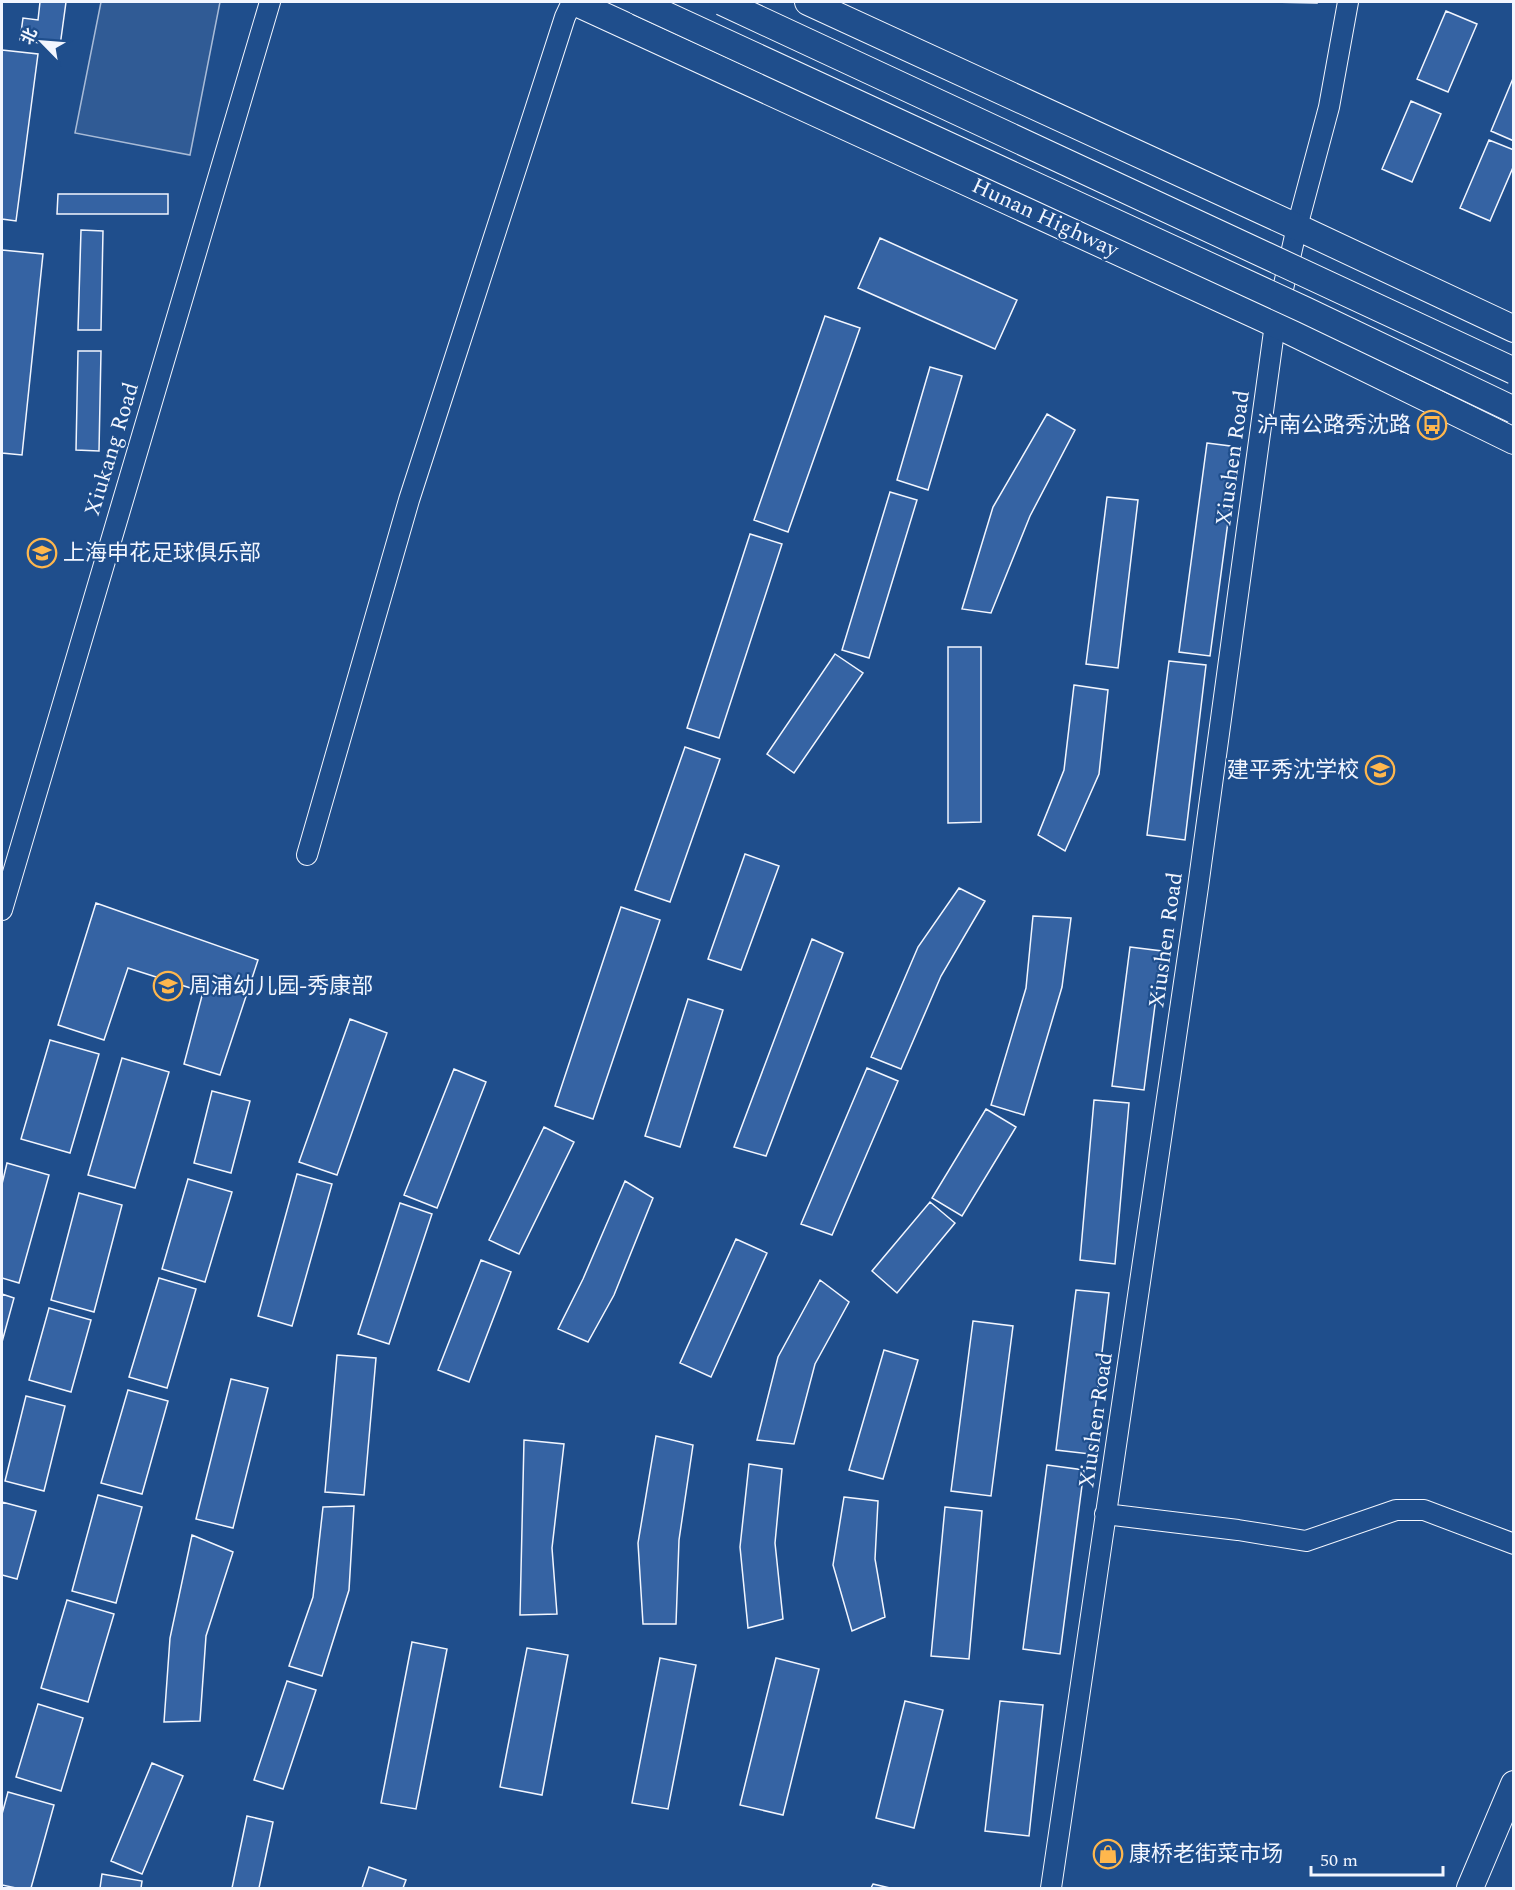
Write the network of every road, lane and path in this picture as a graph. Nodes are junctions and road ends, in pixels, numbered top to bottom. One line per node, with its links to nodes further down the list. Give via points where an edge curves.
1 (270, 2): 14 (street, Xiukang Road)
2 (573, 2): 8 (main road, Hunan Highway); 13 (street, via 408,500)
3 (638, 2): 11 (main road, bridge)
4 (723, 2): 10 (main road, bridge)
5 (808, 2): 7 (main road)
6 (1348, 2): 7 (street, Xiushen Road, via 1329,107)
7 (1297, 226): 8 (street, Xiushen Road); 9 (main road)
8 (1275, 324): 12 (main road, Hunan Highway); 15 (street, Xiushen Road, via 1198,887)
9 (1514, 329)
10 (1514, 371)
11 (1514, 410)
12 (1514, 441)
13 (307, 855)
14 (2, 910)
15 (1105, 1515): 16 (street, via 1306,1541 1396,1510 1424,1510); 18 (street, Xiushen Road)
16 (1514, 1544)
17 (1514, 1784): 19 (main road)
18 (1051, 1888)
19 (1470, 1888)

